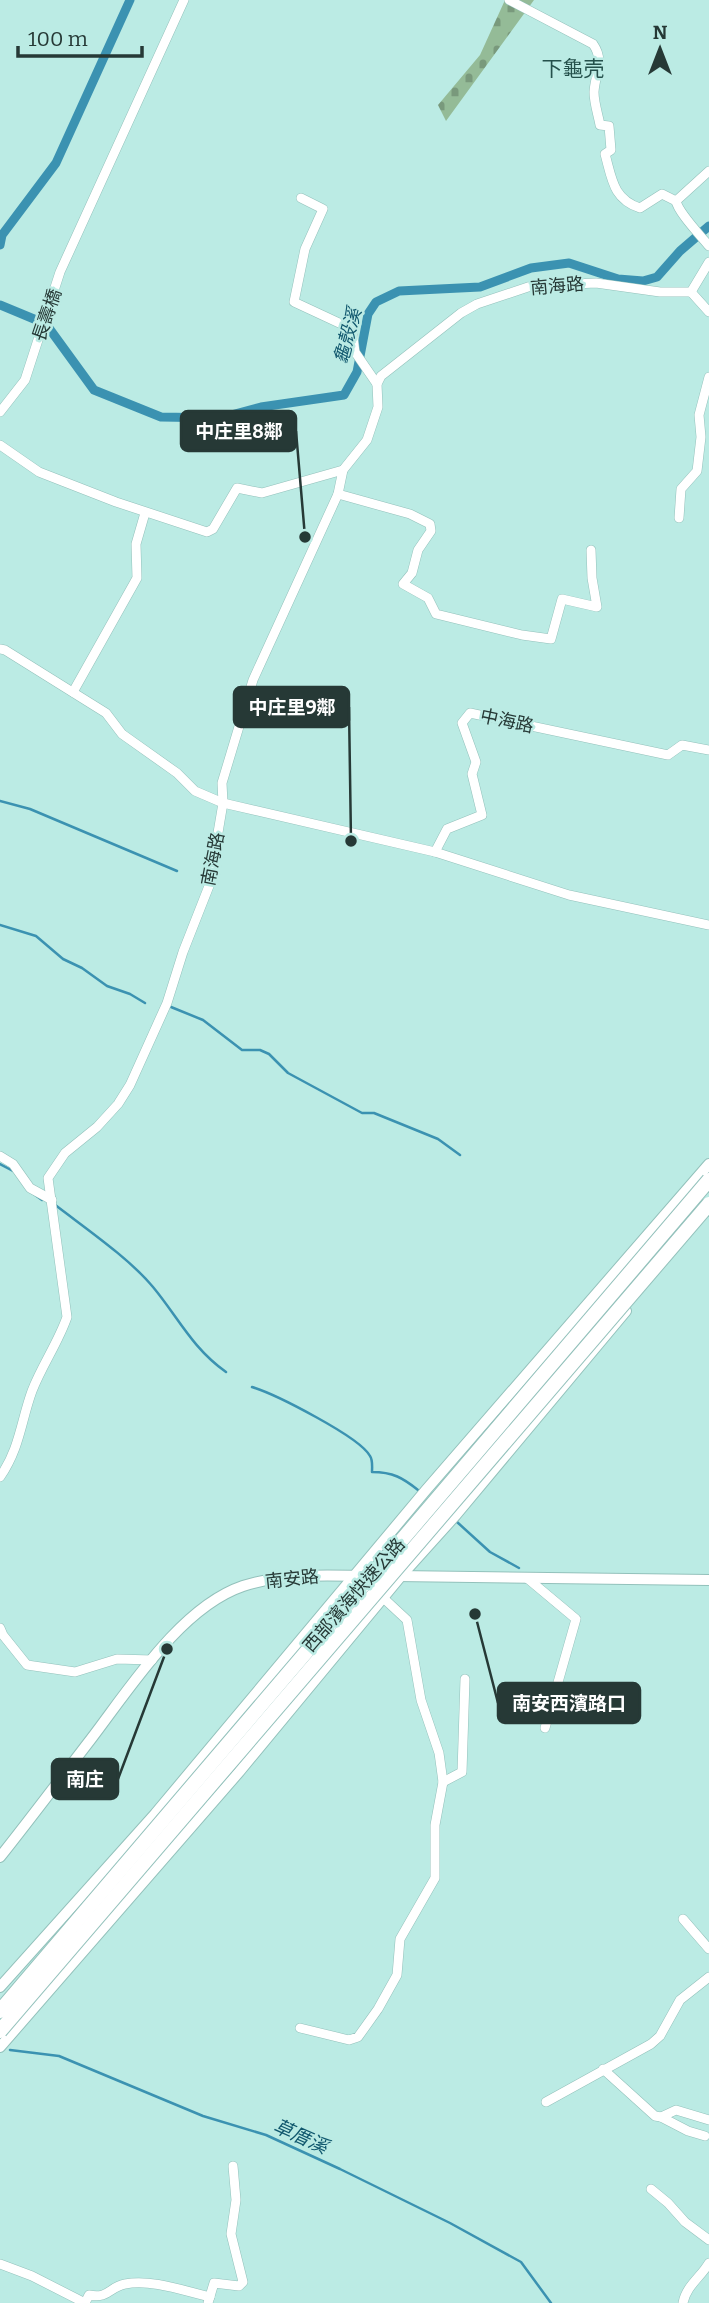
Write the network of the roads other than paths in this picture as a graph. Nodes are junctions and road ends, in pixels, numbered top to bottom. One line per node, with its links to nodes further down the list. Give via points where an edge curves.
1 (184, 0): 12 (street, 長壽橋, via 60,272 25,380)
2 (509, 0): 5 (street, via 593,44 597,51 600,69 594,100 600,125 609,126 611,150 605,154 619,195 640,208 662,194)
3 (709, 171): 5 (street)
4 (300, 198): 11 (street, via 323,209 305,249 295,302 352,329 355,352)
5 (676, 201): 6 (street, via 678,211)
6 (709, 246)
7 (709, 262): 8 (street)
8 (691, 292): 9 (street); 11 (street, 南海路, via 596,283 531,286 461,313 387,370)
9 (709, 312)
10 (709, 377): 17 (street, via 699,415 696,471 681,489)
11 (377, 384): 14 (street, 南海路, via 378,407 367,440)
12 (0, 412)
13 (0, 445): 16 (street, via 39,472)
14 (343, 470): 15 (street, 南海路); 16 (street, via 262,493 237,488 207,532)
15 (338, 494): 18 (street, via 430,524 431,531 403,584 428,598 436,614 523,635 551,639 562,599 597,607); 22 (street, 南海路, via 253,680 222,783)
16 (145, 513): 20 (street, via 136,544 137,578)
17 (679, 518)
18 (591, 550)
19 (0, 649): 20 (street)
20 (73, 692): 22 (street, via 106,713 122,734 195,791)
21 (709, 751): 23 (street, 中海路, via 682,745 668,755 470,713 462,723 476,762 472,774 482,815 447,829)
22 (223, 803): 23 (street); 28 (street, 南海路, via 209,886 167,1003 118,1104 65,1153 48,1178)
23 (435, 852): 24 (street, via 569,895)
24 (709, 925)
25 (0, 1156): 28 (street, via 13,1164 30,1188)
26 (709, 1164): 32 (street)
27 (709, 1180): 47 (highway, 西部濱海快速公路, bridge)
28 (52, 1200): 31 (street, 南海路, via 67,1317 32,1390 20,1437)
29 (709, 1204): 49 (highway, 西部濱海快速公路, bridge)
30 (709, 1212): 33 (street)
31 (0, 1477)
32 (356, 1576): 33 (street, 南安路); 36 (street); 38 (street, 南安路, via 274,1579 242,1587 190,1619); 46 (street, via 155,1814)
33 (401, 1576): 34 (street, 南安路); 36 (street)
34 (527, 1578): 35 (street, 南安路); 40 (street, via 576,1619)
35 (709, 1580)
36 (383, 1598): 41 (street, via 407,1620 415,1675); 50 (street)
37 (0, 1628): 38 (street, via 27,1665 75,1672 117,1659)
38 (152, 1660): 42 (street, 南安路)
39 (465, 1679): 41 (street, via 462,1772)
40 (545, 1728)
41 (443, 1782): 48 (street, via 435,1825 435,1878 400,1939 397,1975 358,2037 349,2040)
42 (0, 1857)
43 (683, 1919): 44 (street)
44 (709, 1949)
45 (709, 1977): 51 (street, via 680,2000 651,2044)
46 (0, 1987)
47 (0, 2011)
48 (300, 2028)
49 (0, 2031)
50 (0, 2047)
51 (603, 2070): 52 (street); 53 (street)
52 (546, 2102)
53 (661, 2117): 54 (street, via 676,2110); 55 (street)
54 (709, 2120)
55 (705, 2136)
56 (233, 2166): 61 (street, via 236,2200 230,2234 243,2282 239,2286 214,2283)
57 (652, 2189): 58 (street)
58 (709, 2241)
59 (709, 2263): 62 (street)
60 (0, 2264): 61 (street, via 85,2303 89,2295 100,2297 124,2284 147,2284)
61 (209, 2300)
62 (682, 2303)

